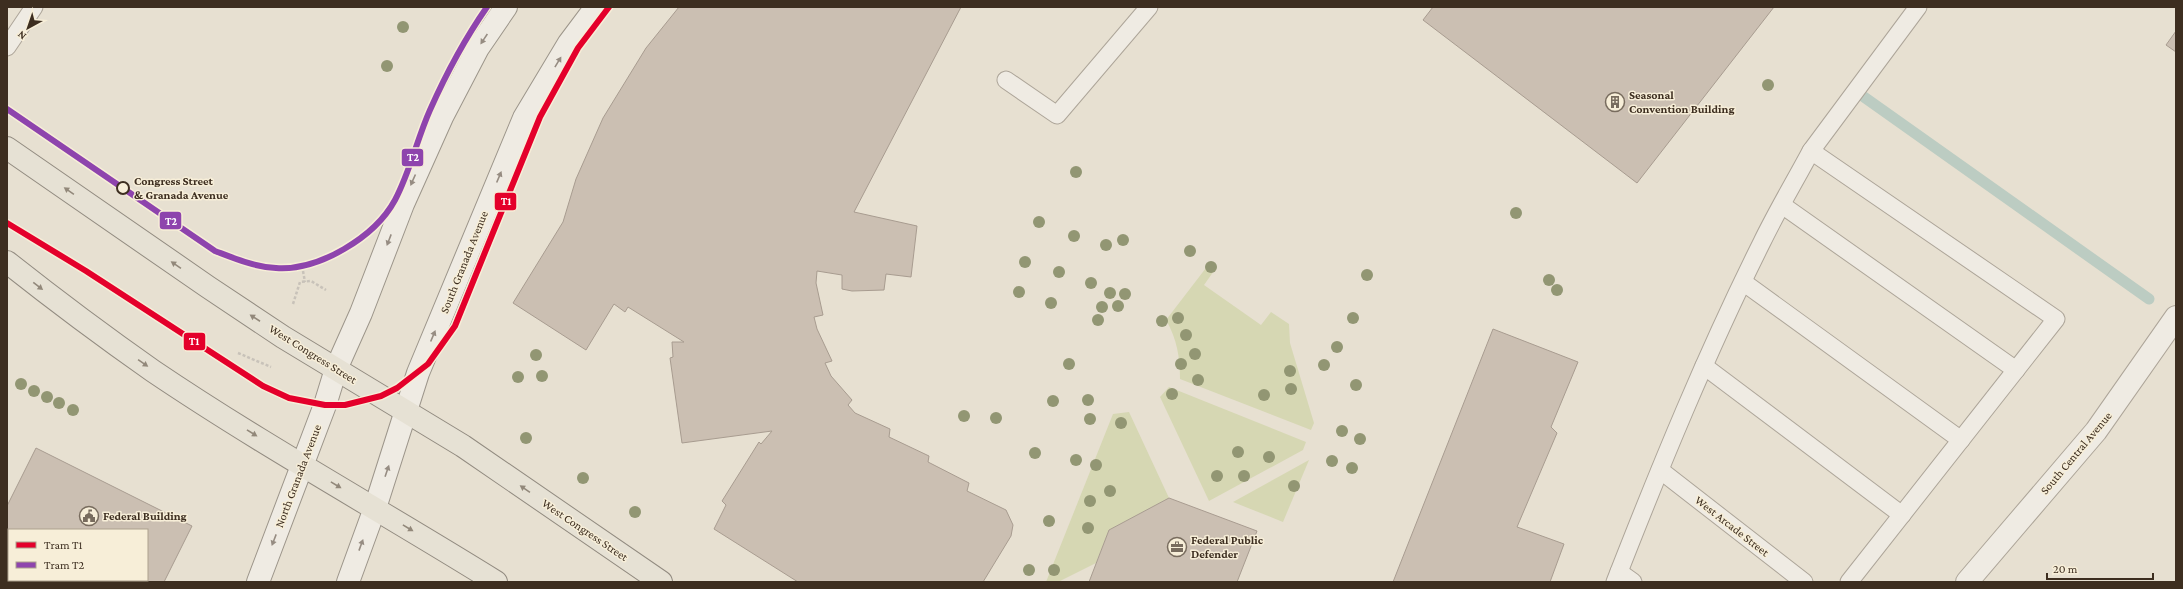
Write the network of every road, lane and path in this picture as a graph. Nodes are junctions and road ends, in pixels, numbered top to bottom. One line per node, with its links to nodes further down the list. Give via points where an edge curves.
1 (34, 7): 6 (lane)
2 (506, 7): 21 (street, one-way to 21, via 478,48 442,116)
3 (596, 7): 23 (street, South Granada Avenue, one-way to 3, via 418,373 524,118 569,42)
4 (1149, 7): 7 (lane, via 1057,115)
5 (1918, 7): 9 (lane)
6 (7, 47)
7 (1006, 80)
8 (7, 148): 21 (main road, West Congress Street, one-way to 8, via 208,287)
9 (1811, 151): 10 (lane); 22 (lane, via 2056,320)
10 (1782, 205): 14 (lane); 22 (lane)
11 (7, 262): 25 (main road, one-way to 25, via 71,312 154,371)
12 (303, 272): 13 (path)
13 (305, 282): 15 (path, via 312,280); 16 (path, via 300,282)
14 (1743, 282): 19 (lane); 24 (lane)
15 (326, 290)
16 (293, 304)
17 (2176, 317): 37 (street, South Central Avenue, via 2101,425)
18 (238, 353): 20 (path)
19 (1704, 366): 26 (lane); 28 (lane)
20 (271, 367)
21 (336, 368): 23 (main road, West Congress Street); 25 (street, North Granada Avenue)
22 (2016, 370): 24 (lane)
23 (407, 412): 27 (street, one-way to 23); 33 (main road, West Congress Street, one-way to 23, via 463,446)
24 (1962, 440): 28 (lane)
25 (303, 465): 27 (main road, one-way to 27); 30 (street, North Granada Avenue, one-way to 30)
26 (1660, 470): 29 (lane); 35 (lane, West Arcade Street)
27 (375, 508): 31 (street, one-way to 27); 32 (main road, one-way to 32)
28 (1902, 515): 36 (lane)
29 (1617, 577): 34 (lane)
30 (258, 582)
31 (348, 582)
32 (496, 582)
33 (661, 582)
34 (1633, 582)
35 (1804, 582)
36 (1849, 582)
37 (1967, 582)

